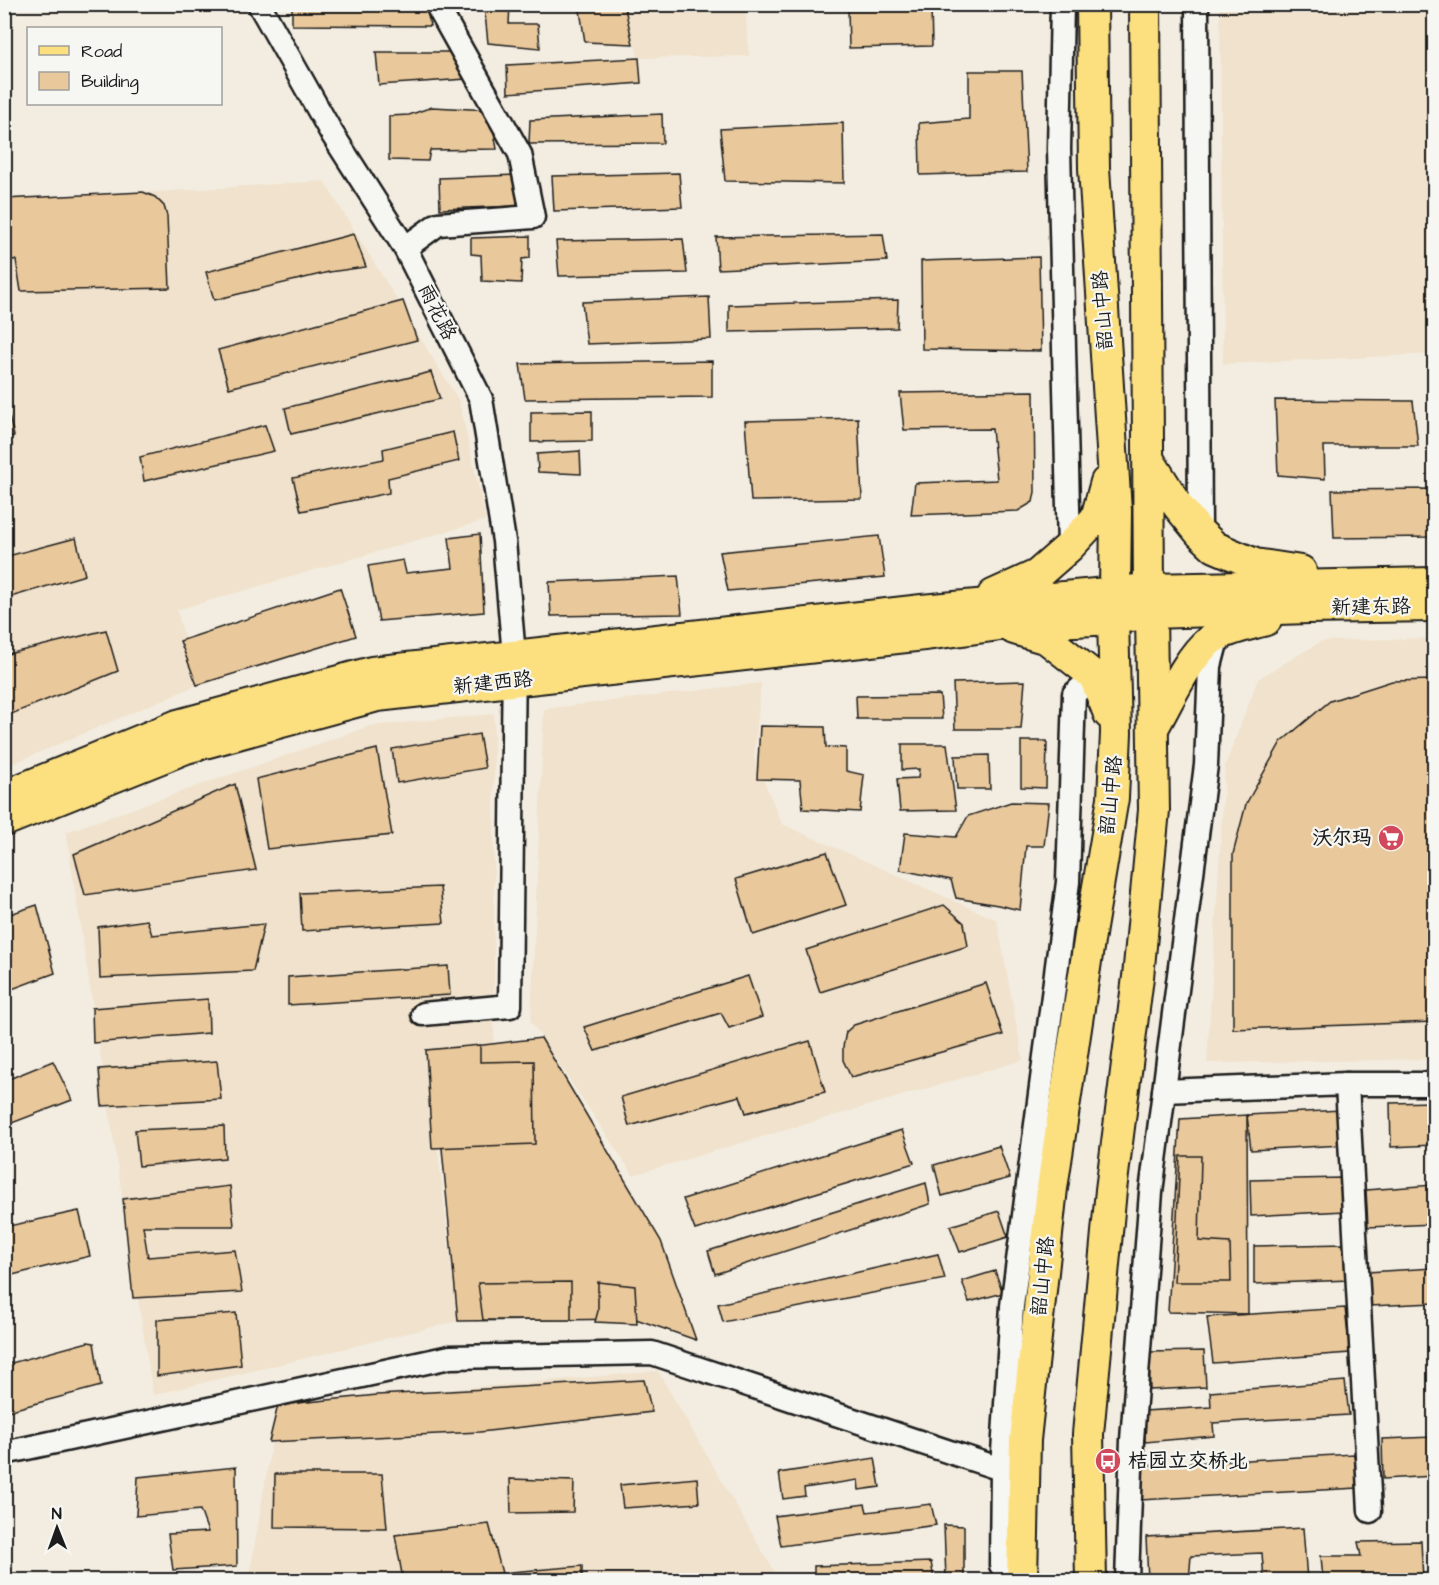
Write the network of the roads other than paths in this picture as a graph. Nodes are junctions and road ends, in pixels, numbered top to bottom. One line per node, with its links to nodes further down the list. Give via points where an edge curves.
1 (259, 4): 7 (street, 雨花路, via 331,132)
2 (436, 4): 7 (street, via 520,154 533,217 438,224)
3 (1062, 4): 11 (street, via 1059,149)
4 (1092, 4): 8 (main road, 韶山中路, via 1094,168)
5 (1145, 4): 9 (main road, 韶山中路)
6 (1197, 4): 10 (street)
7 (405, 248): 21 (street, 雨花路, via 481,399 504,541)
8 (1112, 455): 11 (main road, via 1096,518); 15 (main road, 韶山中路, via 1116,511)
9 (1149, 460): 10 (main road); 14 (main road, 韶山中路)
10 (1200, 533): 13 (main road, via 1215,547 1255,564)
11 (1069, 548): 16 (main road, via 1037,575)
12 (1434, 583): 13 (main road, 新建东路)
13 (1390, 584): 14 (main road)
14 (1150, 601): 15 (main road); 18 (main road); 23 (main road, 韶山中路)
15 (1114, 605): 16 (main road, 新建西路); 19 (main road, 新建西路); 24 (main road, 韶山中路)
16 (972, 606): 21 (main road, 新建西路)
17 (1434, 606): 18 (main road, 新建东路)
18 (1308, 608): 20 (main road)
19 (1000, 625): 21 (main road, 新建西路, via 912,636); 22 (main road, via 1047,639)
20 (1232, 629): 23 (main road, via 1209,640 1192,658); 30 (street, via 1216,643 1210,666 1206,765)
21 (514, 668): 25 (main road, 新建西路, via 372,672 178,725); 26 (main road, 新建西路, via 377,696 197,745); 27 (street, 雨花路, via 510,1006)
22 (1094, 676): 24 (main road); 32 (street, via 1074,694 1068,882 1012,1306)
23 (1153, 728): 35 (main road, 韶山中路, via 1154,810 1088,1434)
24 (1116, 733): 32 (main road, 韶山中路, via 1113,798 1052,1188 1025,1440)
25 (4, 796)
26 (4, 821)
27 (423, 1014)
28 (1347, 1084): 29 (street); 30 (street); 33 (street)
29 (1434, 1084)
30 (1164, 1091): 36 (street, via 1151,1192 1132,1440)
31 (4, 1453): 32 (street, via 450,1357 651,1353)
32 (1014, 1473): 34 (street); 34 (main road, 韶山中路, via 1023,1521)
33 (1370, 1511)
34 (1008, 1576)
35 (1091, 1581)
36 (1127, 1581)

